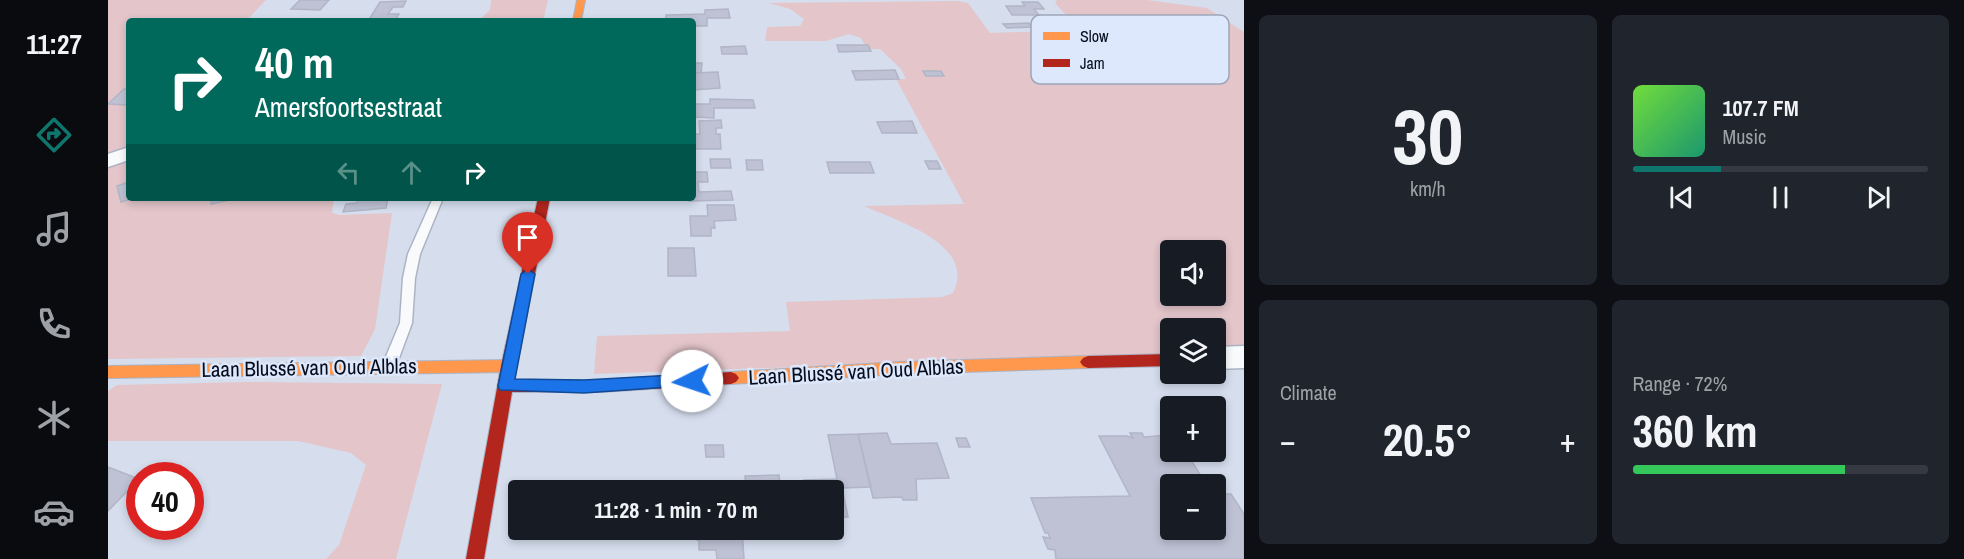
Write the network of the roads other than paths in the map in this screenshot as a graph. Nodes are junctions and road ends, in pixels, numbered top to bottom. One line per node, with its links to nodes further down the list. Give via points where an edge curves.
1 (581, 0): 2 (street)
2 (578, 18)
3 (126, 154): 4 (street)
4 (108, 161)
5 (437, 201): 11 (lane, via 414,254 406,323)
6 (543, 201): 10 (street)
7 (1244, 357): 8 (street)
8 (1226, 358)
9 (1160, 360): 13 (street, Laan Blussé van Oud Alblas, via 899,368 600,386)
10 (509, 366): 11 (street, Laan Blussé van Oud Alblas); 13 (street)
11 (388, 367): 12 (street, Laan Blussé van Oud Alblas)
12 (108, 372)
13 (506, 386): 14 (street)
14 (475, 559)

